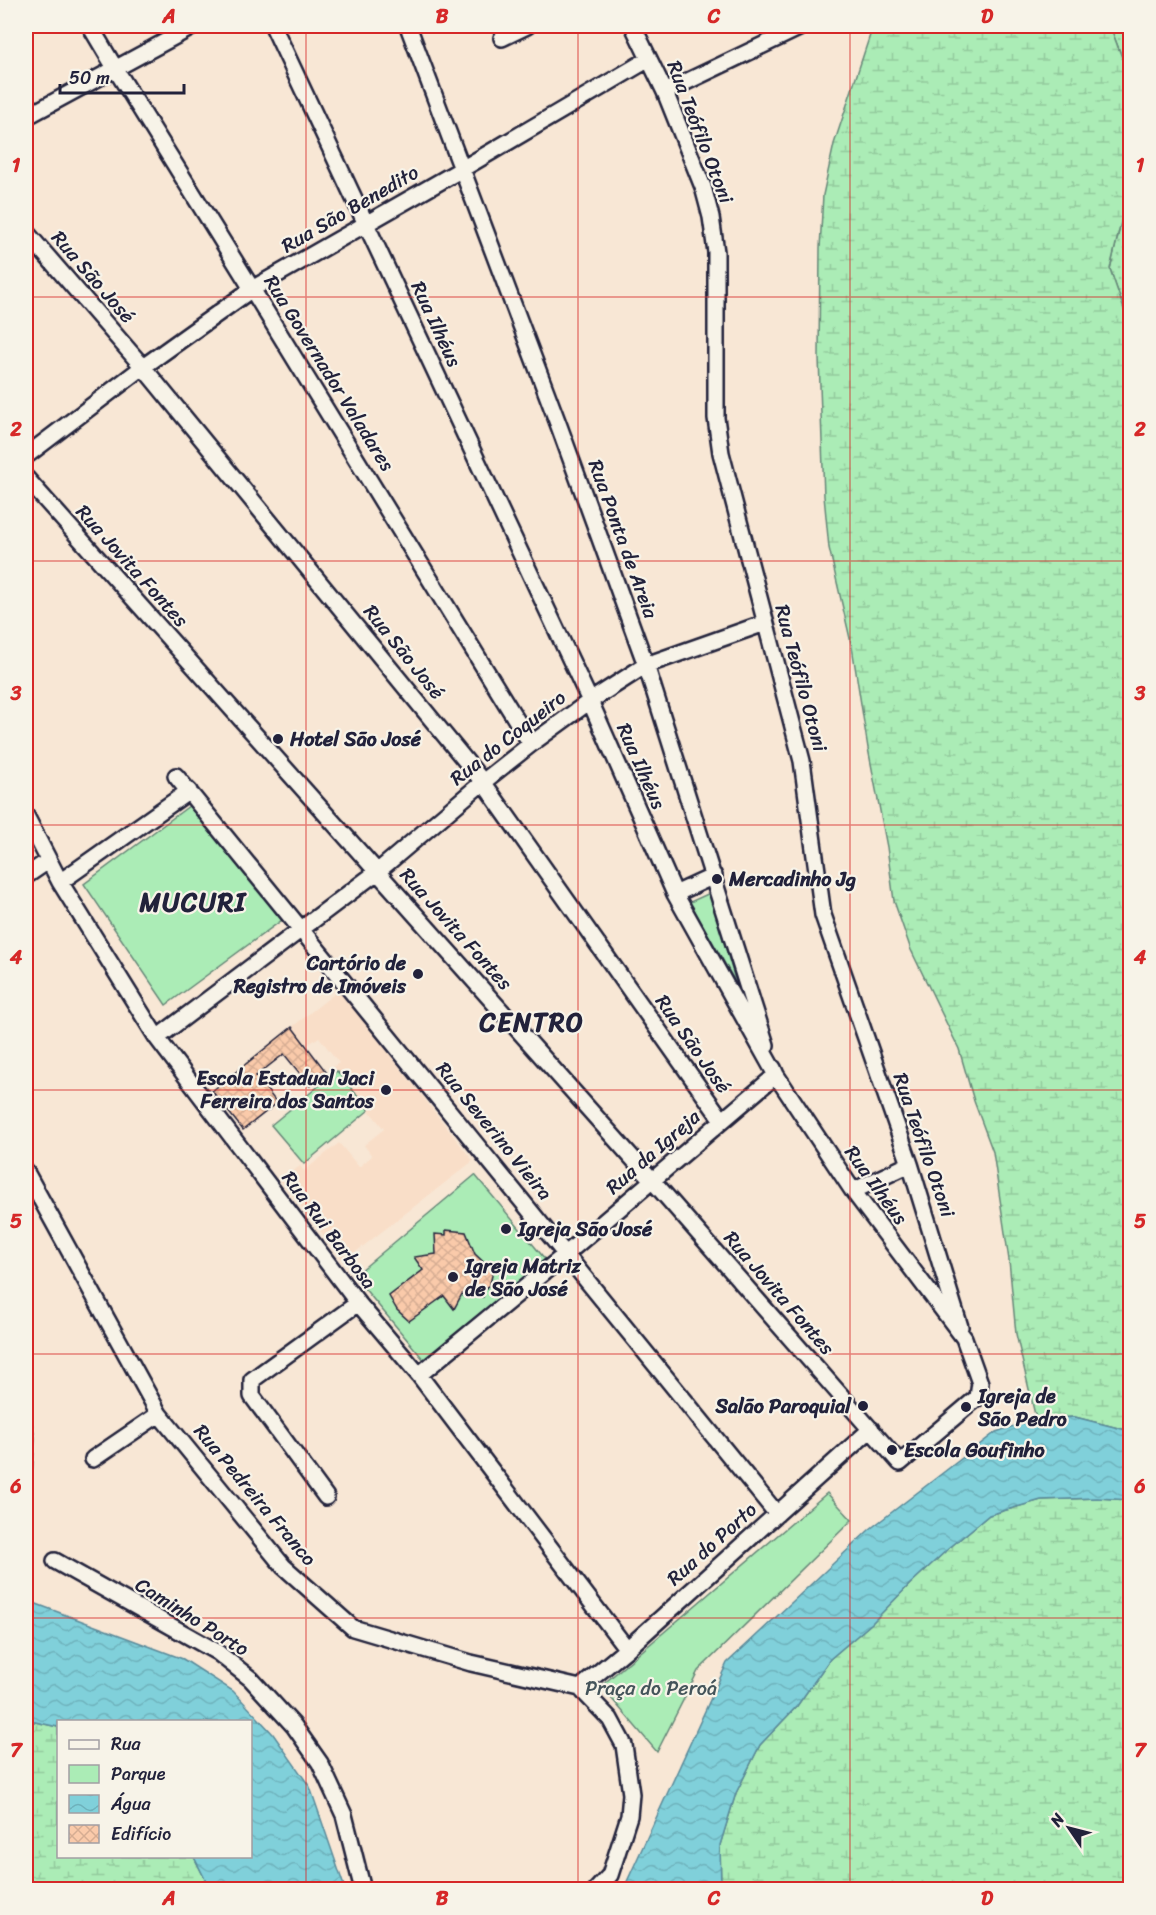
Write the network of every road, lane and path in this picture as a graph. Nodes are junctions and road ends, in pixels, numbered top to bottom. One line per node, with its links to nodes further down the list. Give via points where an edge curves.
1 (90, 26): 10 (street, Rua Governador Valadares)
2 (194, 26): 10 (street)
3 (273, 26): 14 (street, Rua Ilhéus)
4 (408, 26): 13 (street, Rua Ponta de Areia)
5 (527, 26): 8 (street)
6 (633, 26): 9 (street, Rua Teófilo Otoni)
7 (803, 26): 11 (street)
8 (502, 38)
9 (649, 59): 11 (street, Rua Teófilo Otoni); 13 (street, Rua São Benedito)
10 (115, 68): 12 (street); 16 (street, Rua Governador Valadares)
11 (665, 92): 20 (street, Rua Teófilo Otoni, via 711,217 716,252 716,418 721,453)
12 (26, 117)
13 (462, 169): 14 (street, Rua São Benedito); 21 (street, Rua Ponta de Areia)
14 (366, 224): 16 (street, Rua São Benedito); 22 (street, Rua Ilhéus)
15 (26, 232): 17 (street, Rua São José)
16 (252, 289): 17 (street, Rua São Benedito); 23 (street, Rua Governador Valadares)
17 (143, 367): 18 (street, Rua São Benedito); 25 (street, Rua São José)
18 (26, 456)
19 (26, 478): 29 (street, Rua Jovita Fontes)
20 (765, 623): 21 (street, Rua do Coqueiro); 38 (street, Rua Teófilo Otoni, via 802,762 824,915)
21 (646, 665): 22 (street, Rua do Coqueiro); 31 (street, Rua Ponta de Areia)
22 (590, 701): 23 (street, Rua do Coqueiro); 33 (street, Rua Ilhéus)
23 (531, 744): 25 (street, Rua do Coqueiro)
24 (176, 776): 26 (street, Rua Severino Vieira)
25 (483, 782): 29 (street, Rua do Coqueiro); 37 (street, Rua São José)
26 (189, 791): 32 (street); 34 (street, Rua Severino Vieira)
27 (26, 816): 28 (street, Rua Rui Barbosa)
28 (48, 861): 30 (street); 32 (street, Rua Rui Barbosa)
29 (377, 872): 34 (street, Rua do Coqueiro); 40 (street, Rua Jovita Fontes)
30 (26, 876)
31 (714, 876): 33 (street); 36 (street, Rua Ponta de Areia)
32 (60, 882): 35 (street, Rua Rui Barbosa)
33 (675, 894): 36 (street, Rua Ilhéus)
34 (303, 929): 35 (street, Rua do Coqueiro); 42 (street, Rua Severino Vieira)
35 (157, 1038): 43 (street, Rua Rui Barbosa)
36 (776, 1075): 37 (street, Rua da Igreja); 41 (street, Rua Ilhéus)
37 (722, 1120): 40 (street, Rua da Igreja)
38 (910, 1164): 41 (street); 44 (street, Rua Teófilo Otoni)
39 (26, 1172): 46 (street, Rua Pedreira Franco)
40 (652, 1180): 42 (street, Rua da Igreja); 47 (street, Rua Jovita Fontes)
41 (853, 1191): 44 (street, Rua Ilhéus)
42 (566, 1254): 45 (street, Rua da Igreja); 51 (street, Rua Severino Vieira)
43 (358, 1303): 45 (street, Rua Rui Barbosa); 50 (street, via 252,1380 252,1396)
44 (964, 1338): 49 (street, Rua Ilhéus, via 980,1383 978,1397)
45 (419, 1375): 53 (street, Rua Rui Barbosa)
46 (159, 1414): 48 (street); 54 (street, Rua Pedreira Franco, via 283,1566 353,1628 471,1663)
47 (871, 1430): 49 (street, Rua Jovita Fontes); 51 (street, Rua do Porto)
48 (93, 1459)
49 (900, 1463)
50 (326, 1497)
51 (777, 1514): 53 (street, Rua do Porto)
52 (55, 1561): 55 (street, Caminho Porto, via 217,1652 258,1687 294,1726 320,1763 344,1815)
53 (627, 1649): 54 (street, Rua do Porto)
54 (580, 1688): 56 (street, via 610,1719 624,1745 631,1794 630,1816 610,1875)
55 (363, 1890)
56 (596, 1890)

